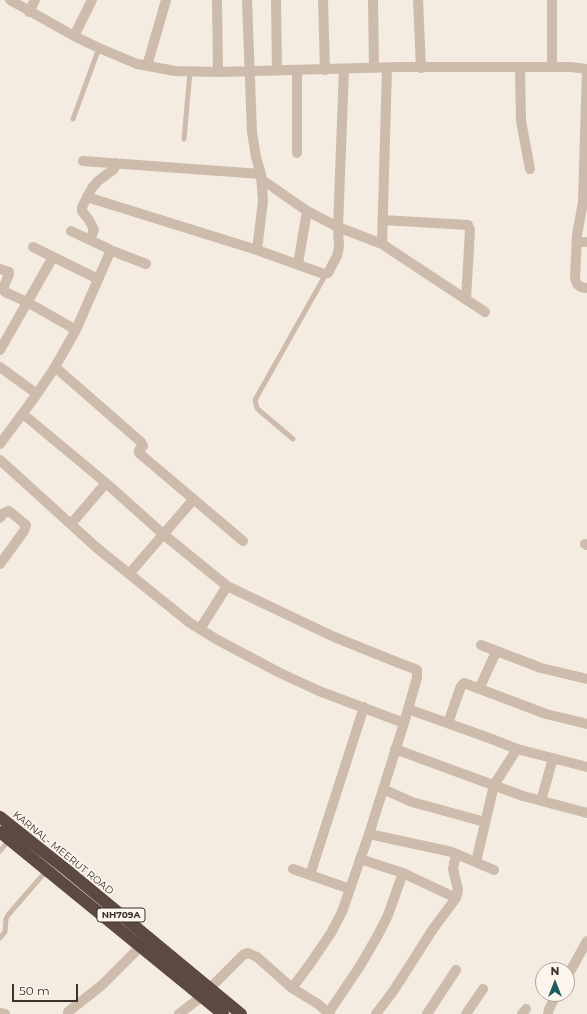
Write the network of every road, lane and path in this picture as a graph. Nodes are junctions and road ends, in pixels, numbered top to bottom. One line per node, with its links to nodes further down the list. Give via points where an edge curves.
1 (10, 0): 12 (street)
2 (35, 0): 12 (street)
3 (92, 0): 13 (street)
4 (166, 0): 15 (street)
5 (217, 0): 28 (street)
6 (247, 0): 25 (street)
7 (276, 0): 26 (street)
8 (323, 0): 24 (street)
9 (373, 0): 18 (street)
10 (418, 0): 20 (street)
11 (552, 0): 16 (street)
12 (29, 12): 13 (street)
13 (74, 36): 14 (street)
14 (100, 48): 15 (street); 29 (lane)
15 (147, 66): 27 (street)
16 (552, 67): 21 (street); 22 (street)
17 (344, 68): 18 (street); 24 (street); 40 (street)
18 (374, 68): 19 (street)
19 (387, 68): 20 (street); 38 (street)
20 (421, 68): 21 (street)
21 (520, 68): 34 (street, via 521,121)
22 (587, 69): 39 (street)
23 (298, 70): 24 (street); 26 (street); 31 (street)
24 (325, 70)
25 (251, 71): 26 (street); 28 (street); 35 (street, via 252,132)
26 (277, 71)
27 (190, 72): 28 (street); 30 (lane)
28 (218, 72)
29 (73, 119)
30 (184, 139)
31 (297, 153)
32 (83, 161): 33 (street)
33 (116, 163): 35 (street); 36 (street, via 114,169 98,181)
34 (530, 169)
35 (261, 176): 37 (street); 47 (street, via 263,200)
36 (87, 197): 42 (street, via 82,211 94,230); 47 (street)
37 (307, 211): 40 (street); 50 (street)
38 (383, 220): 44 (street); 55 (street, via 468,225 470,230)
39 (583, 221): 43 (street)
40 (338, 226): 44 (street); 52 (street, via 340,247 330,272)
41 (71, 231): 42 (street)
42 (90, 240): 46 (street)
43 (582, 242): 54 (street, via 575,278 577,284)
44 (382, 244): 55 (street)
45 (33, 248): 48 (street)
46 (110, 250): 49 (street); 53 (street)
47 (257, 250): 50 (street)
48 (53, 257): 53 (street); 56 (street)
49 (146, 264)
50 (298, 264): 52 (street)
51 (0, 269): 56 (street, via 9,274 4,290)
52 (326, 274): 64 (lane, via 256,400 257,408)
53 (98, 278): 58 (street)
54 (587, 288)
55 (466, 299): 57 (street)
56 (27, 302): 58 (street); 59 (street)
57 (485, 312)
58 (76, 330): 61 (street)
59 (0, 350)
60 (0, 367): 62 (street)
61 (55, 367): 62 (street); 68 (street, via 141,442 143,446 139,453)
62 (37, 394): 63 (street)
63 (23, 414): 65 (street); 67 (street)
64 (293, 440)
65 (0, 444)
66 (0, 460): 70 (street)
67 (106, 483): 70 (street); 71 (street)
68 (193, 500): 71 (street); 72 (street)
69 (0, 518): 73 (street, via 9,511 26,525)
70 (70, 524): 74 (street)
71 (163, 534): 74 (street); 75 (street)
72 (243, 541)
73 (0, 564)
74 (129, 574): 76 (street)
75 (227, 586): 76 (street); 82 (street, via 332,636 415,668 417,678)
76 (200, 629): 81 (street, via 278,672)
77 (481, 645): 78 (street)
78 (496, 652): 79 (street, via 541,668); 80 (street)
79 (587, 679)
80 (479, 689): 84 (street, via 462,684); 85 (street, via 546,714)
81 (364, 708): 83 (street); 106 (street)
82 (408, 709): 83 (street); 84 (street)
83 (404, 723): 86 (street)
84 (448, 723): 87 (street)
85 (587, 724)
86 (395, 749): 90 (street); 91 (street)
87 (516, 749): 88 (street); 90 (street)
88 (554, 758): 89 (street); 92 (street)
89 (587, 767)
90 (494, 785): 92 (street); 95 (street)
91 (383, 789): 95 (street, via 412,802); 96 (street)
92 (541, 801): 93 (street)
93 (587, 813)
94 (0, 817): 114 (highway, KARNAL- MEERUT ROAD / NH709A)
95 (485, 822): 101 (street)
96 (369, 834): 99 (street); 100 (street)
97 (5, 836): 98 (lane); 103 (highway, NH709A)
98 (0, 851)
99 (456, 854): 101 (street); 108 (street, via 453,869 458,890)
100 (360, 859): 105 (street); 107 (street)
101 (476, 862): 104 (street)
102 (293, 869): 106 (street)
103 (47, 870): 109 (lane, via 8,915 5,932); 111 (highway, NH709A)
104 (494, 870)
105 (402, 873): 108 (street); 121 (street, via 378,936)
106 (310, 875): 107 (street)
107 (350, 889): 115 (street, via 331,933)
108 (456, 898): 126 (street)
109 (0, 938)
110 (587, 941): 112 (street)
111 (140, 947): 117 (highway, NH709A); 119 (street, via 102,985)
112 (575, 963)
113 (456, 970): 127 (street)
114 (210, 988): 115 (street, via 242,955 248,953 257,957); 125 (highway, KARNAL- MEERUT ROAD / NH709A)
115 (292, 988): 121 (street)
116 (482, 989): 128 (street)
117 (201, 997): 123 (street); 124 (highway, NH709A)
118 (553, 1002): 129 (street)
119 (68, 1012)
120 (0, 1013): 122 (street)
121 (329, 1013)
122 (5, 1014)
123 (179, 1014)
124 (222, 1014)
125 (241, 1014)
126 (376, 1014)
127 (427, 1014)
128 (466, 1014)
129 (548, 1014)

